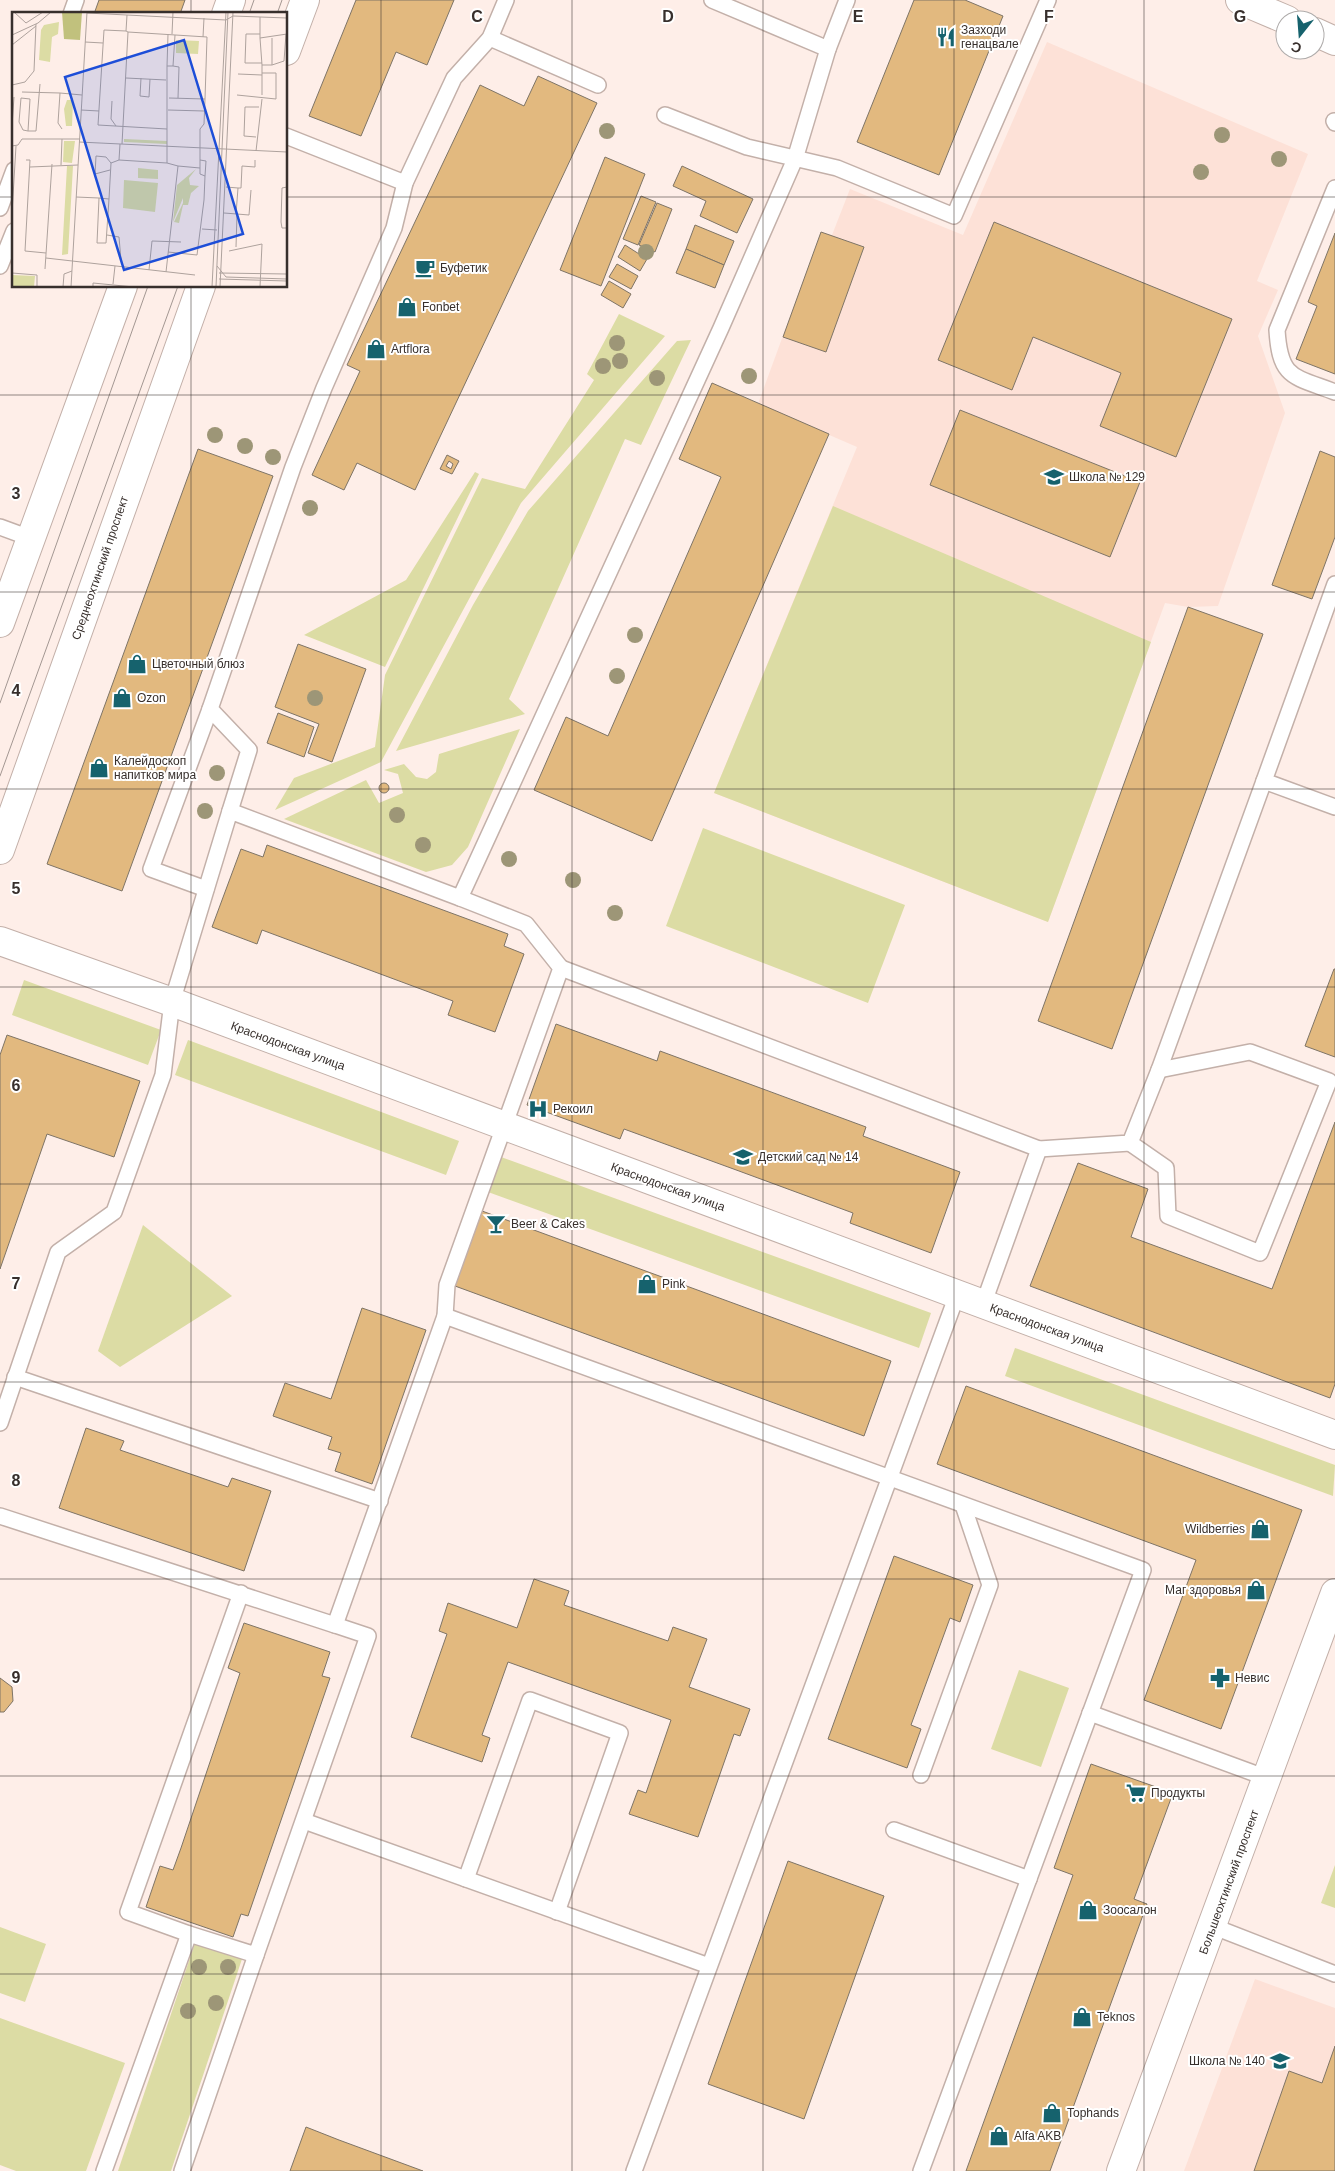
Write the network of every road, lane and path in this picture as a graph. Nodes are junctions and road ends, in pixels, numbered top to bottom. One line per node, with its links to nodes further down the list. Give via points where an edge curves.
1 (76, 0): 9 (lane)
2 (231, 0): 10 (street)
3 (305, 0): 13 (street)
4 (506, 0): 12 (lane)
5 (712, 0): 14 (lane)
6 (847, 0): 14 (lane)
7 (1048, 0): 18 (lane, via 954,216 837,168)
8 (1240, 0): 11 (street)
9 (72, 12)
10 (227, 12)
11 (1275, 15)
12 (490, 38): 15 (lane); 20 (lane, via 454,78)
13 (288, 46)
14 (828, 48): 18 (lane)
15 (598, 85)
16 (665, 114): 18 (lane, via 748,147)
17 (288, 137): 20 (lane)
18 (795, 158): 40 (lane)
19 (12, 175): 22 (lane)
20 (406, 184): 34 (lane, via 394,228 293,467)
21 (1335, 188): 29 (lane, via 1276,330 1278,354 1290,374)
22 (0, 208)
23 (0, 225): 24 (lane)
24 (12, 230)
25 (12, 236): 26 (lane)
26 (0, 266)
27 (122, 288): 31 (street)
28 (200, 288): 38 (street, Среднеохтинский проспект)
29 (1335, 392)
30 (0, 527): 31 (lane)
31 (30, 538): 33 (street)
32 (1335, 584): 35 (lane)
33 (0, 623)
34 (210, 709): 37 (lane, via 249,750); 39 (lane, via 150,869)
35 (1264, 781): 36 (lane); 44 (lane)
36 (1335, 807)
37 (230, 811): 39 (lane); 40 (lane)
38 (0, 850)
39 (206, 889): 43 (lane)
40 (460, 898): 42 (lane, via 526,924)
41 (0, 941): 43 (street, Краснодонская улица)
42 (561, 968): 45 (lane); 47 (lane)
43 (172, 1002): 45 (street, Краснодонская улица); 51 (lane, via 162,1075 114,1212 58,1252)
44 (1159, 1070): 46 (lane); 46 (lane, via 1250,1052 1329,1081 1260,1253 1168,1216 1166,1168)
45 (503, 1126): 48 (street, Краснодонская улица); 50 (lane, via 447,1285)
46 (1130, 1143): 47 (lane)
47 (1038, 1149): 49 (lane)
48 (957, 1295): 49 (street, Краснодонская улица); 54 (lane)
49 (983, 1304): 53 (street, Краснодонская улица)
50 (445, 1316): 54 (lane); 55 (lane)
51 (16, 1377): 52 (lane); 55 (lane)
52 (0, 1423)
53 (1335, 1435)
54 (889, 1478): 56 (lane); 72 (lane)
55 (380, 1501): 60 (lane)
56 (963, 1505): 61 (lane, via 1143,1570); 62 (lane, via 990,1585)
57 (0, 1516): 58 (lane)
58 (241, 1593): 60 (lane); 70 (lane, via 128,1912)
59 (1335, 1593): 63 (street, Большеохтинский проспект)
60 (335, 1625): 64 (lane, via 368,1636)
61 (1090, 1713): 63 (lane); 67 (lane)
62 (921, 1775)
63 (1267, 1778): 69 (street, Большеохтинский проспект)
64 (304, 1821): 66 (lane); 71 (lane)
65 (894, 1830): 67 (lane)
66 (466, 1879): 68 (lane); 68 (lane, via 530,1700 566,1713 620,1733)
67 (1029, 1879): 77 (lane)
68 (557, 1912): 72 (lane)
69 (1212, 1926): 73 (lane); 78 (street, Большеохтинский проспект)
70 (189, 1934): 71 (lane); 74 (lane)
71 (256, 1955): 75 (lane)
72 (709, 1966): 76 (lane)
73 (1335, 1974)
74 (104, 2171)
75 (182, 2171)
76 (634, 2171)
77 (921, 2171)
78 (1122, 2171)

